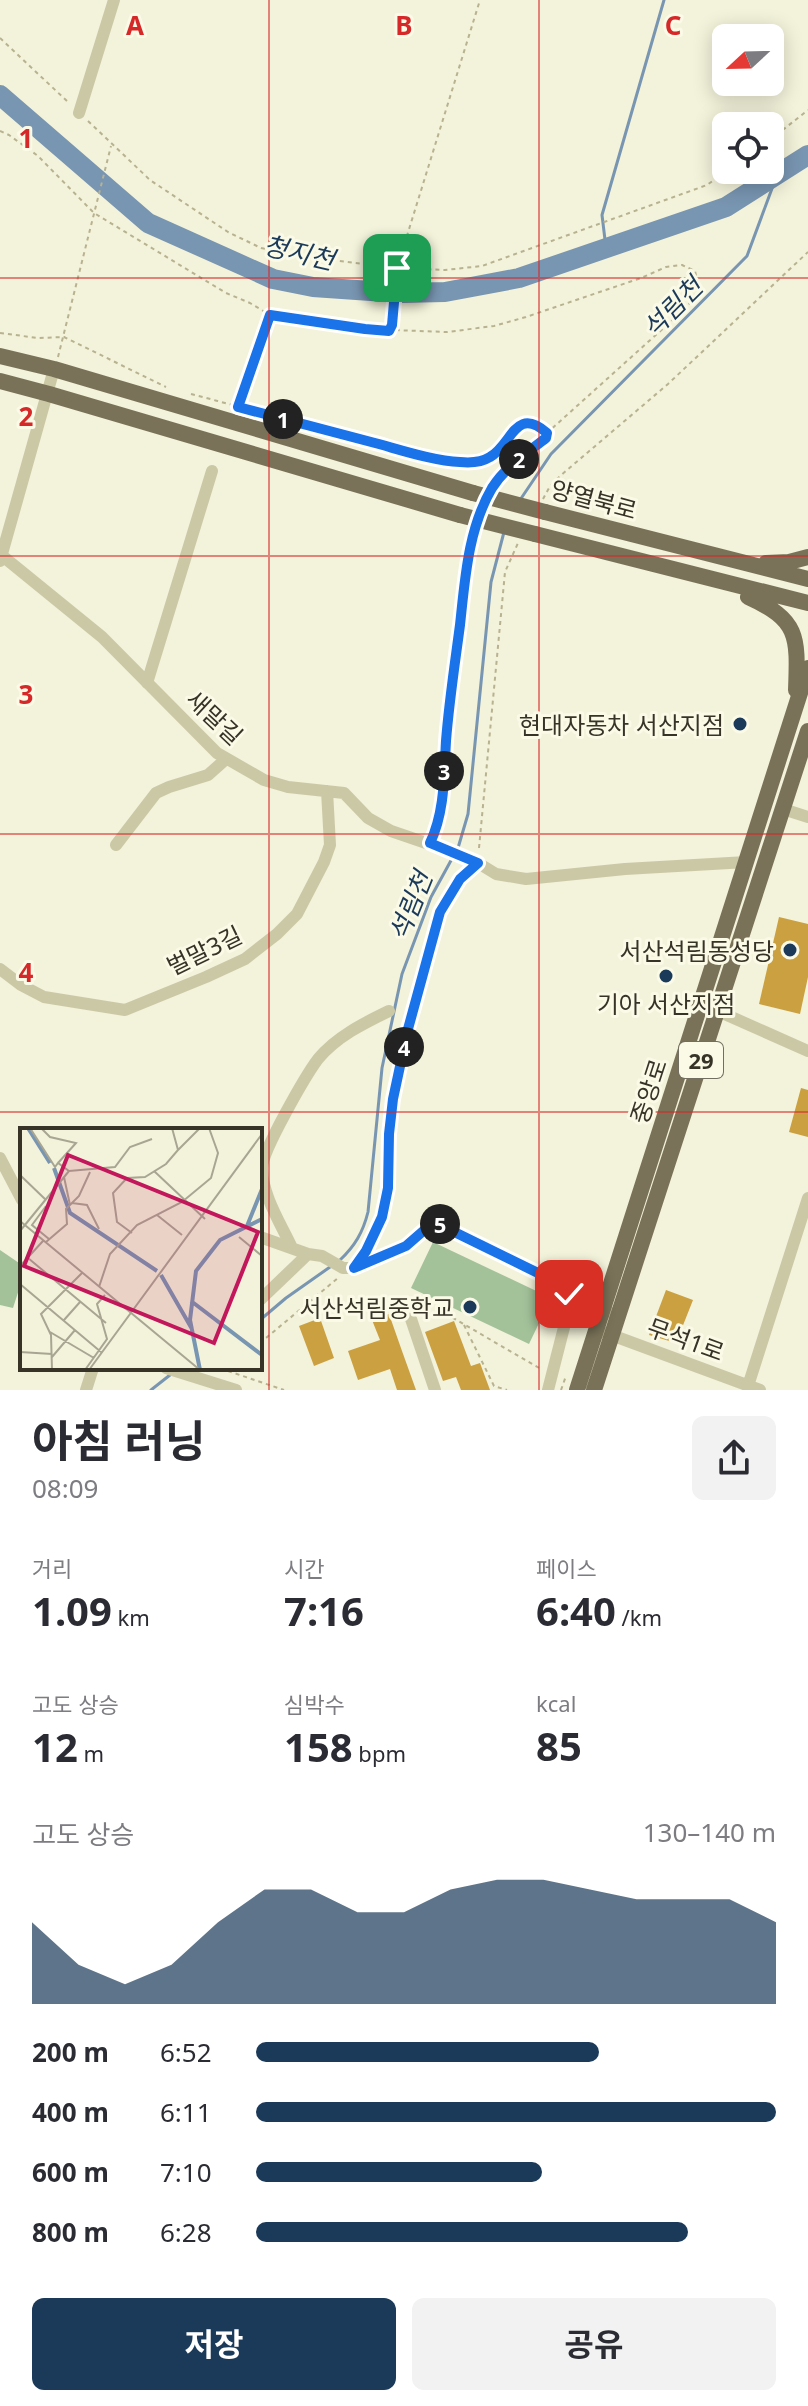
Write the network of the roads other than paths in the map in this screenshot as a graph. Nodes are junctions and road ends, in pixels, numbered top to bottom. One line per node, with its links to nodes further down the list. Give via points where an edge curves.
1 (114, 0): 2 (street)
2 (79, 113)
3 (0, 356): 4 (main road, 양열북로)
4 (54, 369): 6 (street); 10 (main road, 양열북로, bridge, via 473,493 544,506)
5 (0, 381): 6 (main road, 양열북로)
6 (49, 394): 8 (street); 12 (main road, 양열북로, bridge, via 529,535)
7 (212, 471): 15 (street)
8 (1, 557): 15 (street, 새말길, via 102,637)
9 (808, 557): 10 (main road)
10 (750, 565): 11 (main road, 양열북로)
11 (808, 579)
12 (746, 588): 13 (main road, 양열북로); 16 (main road, via 746,596 772,608 791,629)
13 (808, 603)
14 (808, 668): 16 (main road, 중앙로 / 29)
15 (147, 683): 18 (street, 새말길)
16 (794, 712): 23 (main road, 중앙로 / 29)
17 (808, 731): 20 (main road, 중앙로 / 29)
18 (226, 759): 19 (street, 새말길, via 264,780); 22 (street, via 208,775 156,793)
19 (327, 791): 23 (street, 새말길, via 344,793 368,818 391,831 496,874 526,879); 24 (street, 벌말3길, via 330,845 324,862 297,914 245,959 125,1010 44,997)
20 (783, 809): 21 (street); 25 (main road, 중앙로 / 29)
21 (808, 817)
22 (116, 845)
23 (747, 862): 25 (main road, 중앙로 / 29)
24 (0, 969)
25 (709, 1007): 27 (street); 38 (main road, 중앙로 / 29)
26 (389, 1011): 29 (street, via 354,1028 319,1058)
27 (808, 1051)
28 (0, 1158): 31 (street)
29 (262, 1162)
30 (262, 1174): 34 (street)
31 (20, 1196)
32 (808, 1198): 43 (street)
33 (262, 1238): 34 (street)
34 (292, 1248): 35 (street)
35 (308, 1254): 36 (street, via 349,1268 406,1246 438,1224 538,1273); 37 (street)
36 (572, 1296): 38 (street); 47 (street)
37 (262, 1298)
38 (610, 1313): 40 (main road, 중앙로 / 29)
39 (411, 1319): 46 (street)
40 (604, 1332): 43 (street, 무석1로); 48 (main road, 중앙로 / 29); 49 (main road, 중앙로 / 29)
41 (92, 1370): 44 (street)
42 (172, 1370): 45 (street)
43 (754, 1388)
44 (86, 1390)
45 (236, 1390)
46 (435, 1390)
47 (548, 1390)
48 (577, 1390)
49 (594, 1390)

